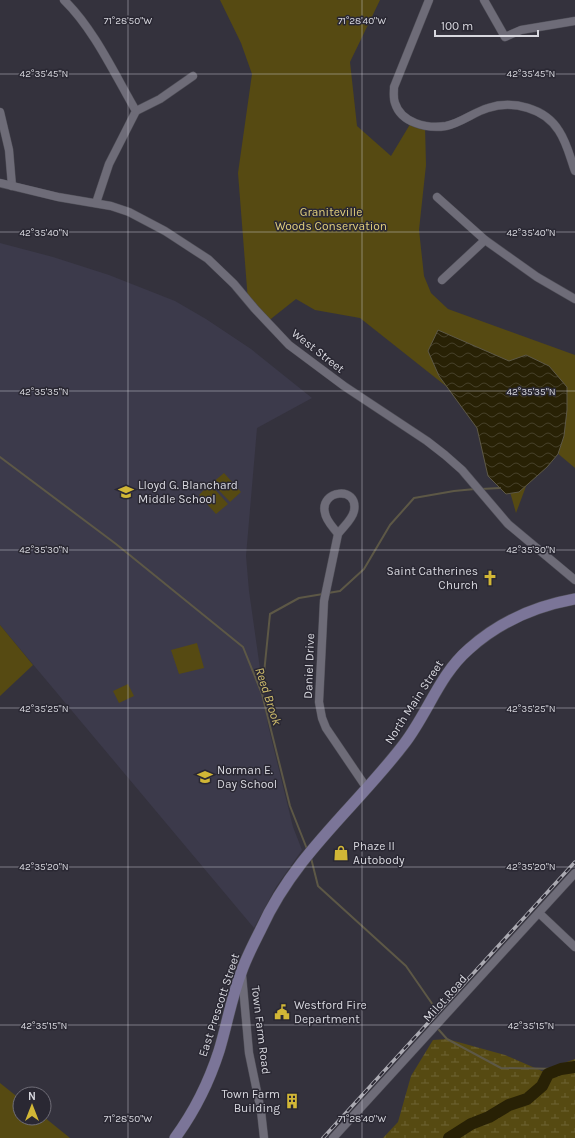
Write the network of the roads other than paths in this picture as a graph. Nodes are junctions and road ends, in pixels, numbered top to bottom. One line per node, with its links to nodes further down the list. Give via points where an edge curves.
1 (64, 0): 6 (street, via 95,42)
2 (429, 0): 8 (street, via 394,88 394,102 401,114 412,122 425,126 446,126 500,105 532,109 545,116 558,130 566,144)
3 (484, 0): 4 (street, via 505,37 521,30)
4 (575, 21)
5 (193, 76): 6 (street, via 160,99)
6 (136, 111): 12 (street, via 109,164)
7 (0, 112): 10 (street, via 9,150)
8 (575, 171)
9 (0, 183): 10 (street, West Street)
10 (12, 186): 12 (street, West Street)
11 (438, 197): 13 (street)
12 (96, 203): 17 (street, West Street, via 144,219 208,259 289,345 445,455 462,470 508,524)
13 (485, 240): 14 (street); 15 (street, via 537,277)
14 (442, 280)
15 (575, 299)
16 (338, 534): 16 (street, Daniel Drive, via 324,508 330,496 344,493 351,496 354,501 354,512); 19 (street, Daniel Drive, via 323,615 319,702 326,728)
17 (575, 580)
18 (575, 599): 19 (main road, North Main Street, via 516,617 492,630 470,648 447,672 406,742)
19 (366, 787): 23 (main road, East Prescott Street, via 309,852 278,896)
20 (575, 874): 21 (street, Milot Road)
21 (539, 913): 22 (street); 26 (street, Milot Road)
22 (575, 947)
23 (241, 972): 24 (main road, East Prescott Street, via 219,1052 207,1083); 25 (street, Town Farm Road, via 249,1053 262,1111)
24 (175, 1138)
25 (264, 1138)
26 (333, 1138)

